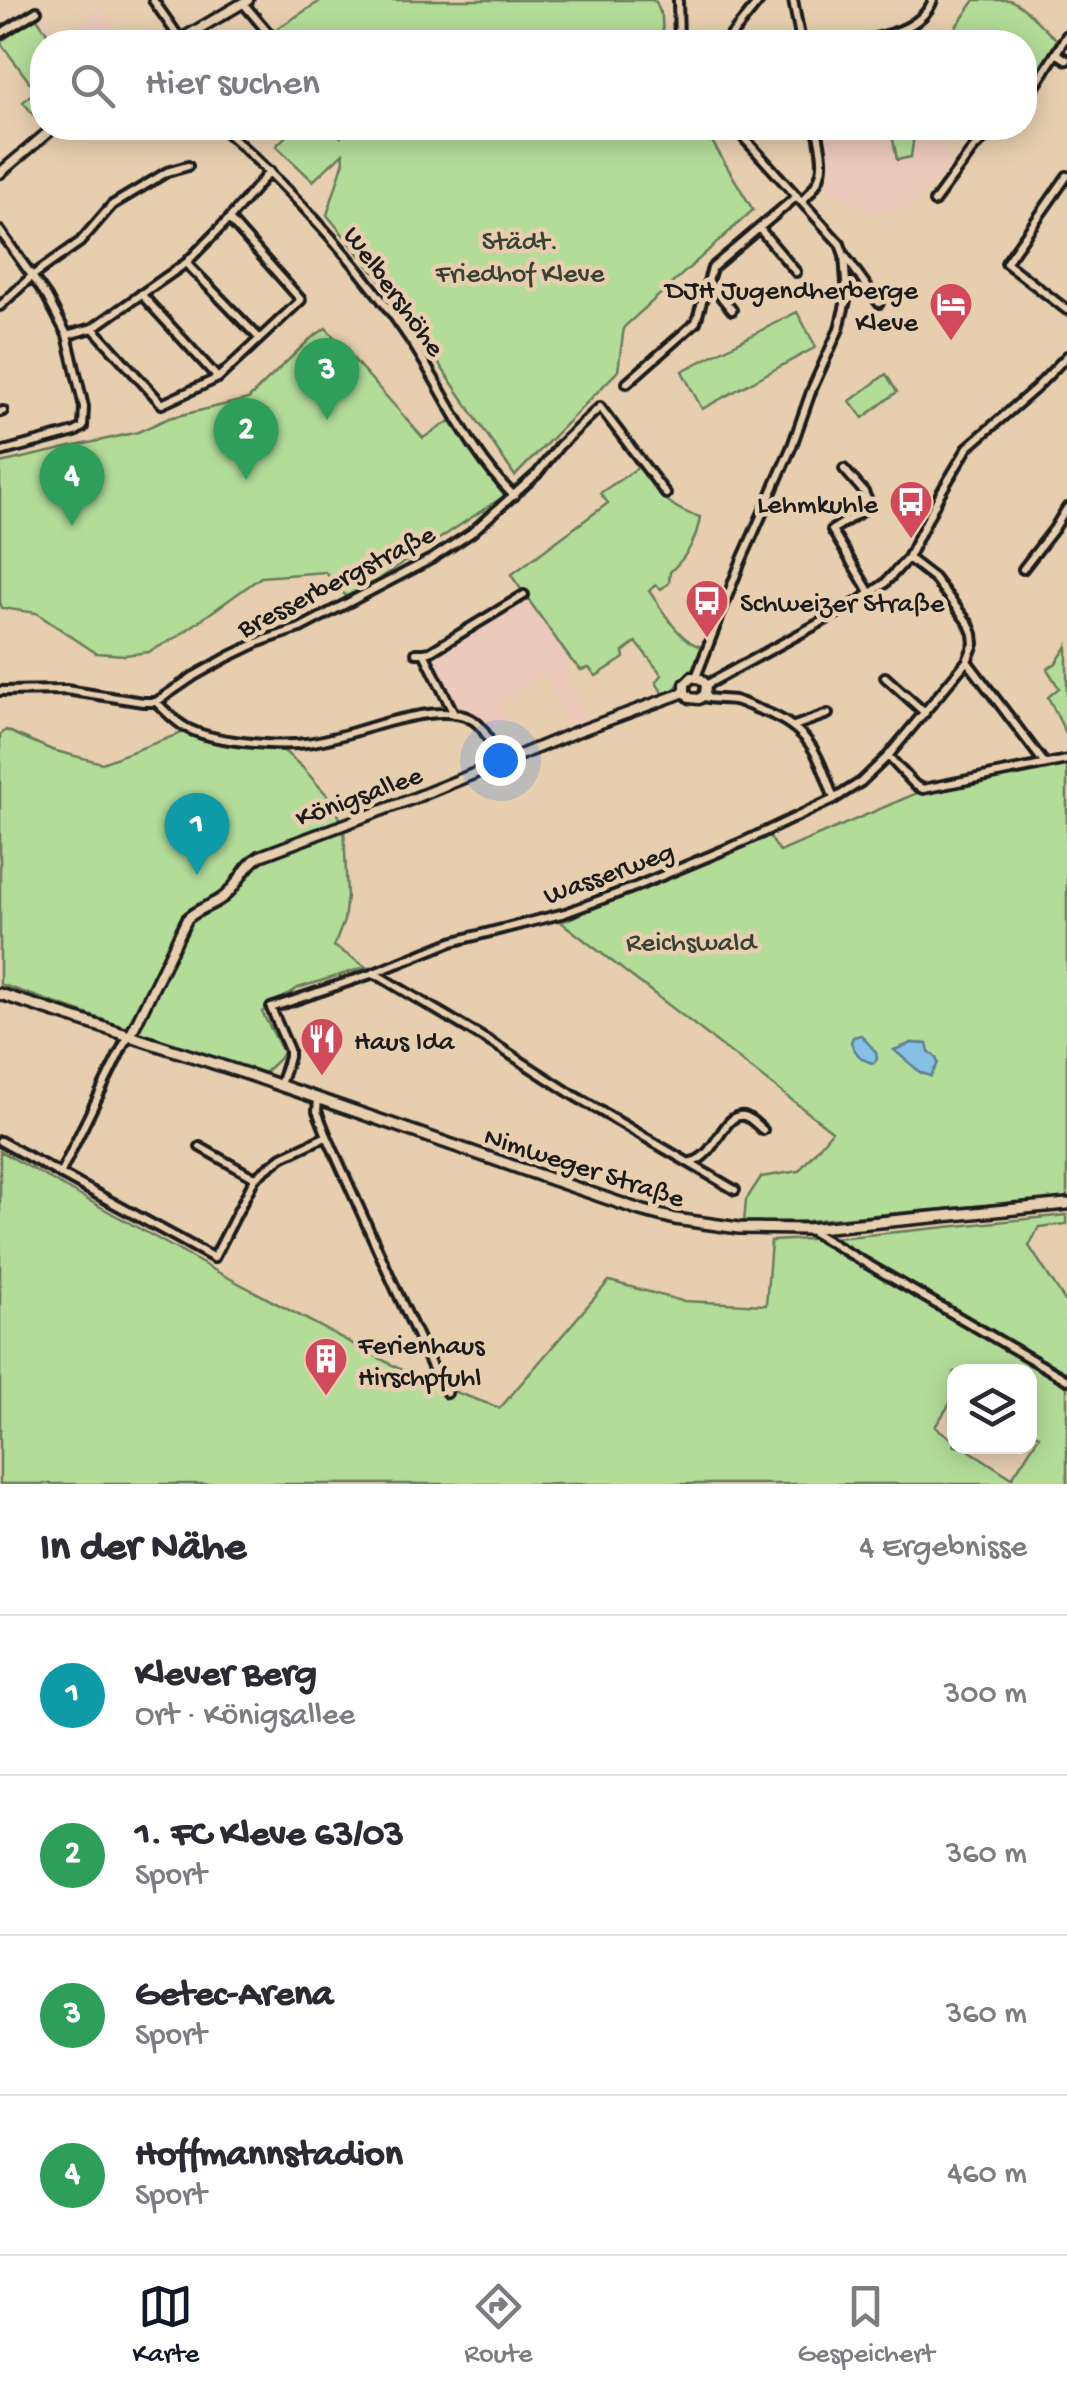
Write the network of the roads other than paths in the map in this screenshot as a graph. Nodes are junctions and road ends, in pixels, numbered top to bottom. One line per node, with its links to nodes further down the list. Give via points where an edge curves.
1 (152, 0): 8 (street)
2 (678, 0): 11 (street)
3 (760, 0): 12 (street)
4 (793, 0): 13 (street)
5 (933, 0): 14 (street, via 924,16)
6 (245, 1): 9 (street); 10 (street)
7 (37, 11): 15 (street)
8 (171, 30)
9 (198, 30)
10 (267, 30)
11 (679, 30)
12 (736, 30)
13 (799, 30)
14 (900, 30)
15 (0, 34)
16 (1067, 35): 17 (street)
17 (1056, 52): 18 (street); 19 (street)
18 (1067, 60)
19 (1037, 83)
20 (39, 140): 27 (street)
21 (235, 140): 26 (street, Welbershöhe)
22 (745, 140): 29 (street)
23 (819, 140): 29 (street, via 823,170 813,191)
24 (982, 140): 30 (street)
25 (188, 166): 37 (street, via 112,205 80,242)
26 (270, 171): 31 (street); 53 (street, Welbershöhe, via 380,298 474,449)
27 (0, 173)
28 (1067, 176): 43 (street, via 1006,263)
29 (800, 198): 32 (street); 34 (street)
30 (934, 202)
31 (230, 219): 35 (street); 46 (street, via 301,300)
32 (760, 228): 36 (street); 38 (street, via 712,268)
33 (0, 231): 37 (street)
34 (844, 255): 40 (street); 60 (street, via 847,296 839,329)
35 (186, 262): 39 (street); 46 (street)
36 (796, 272)
37 (32, 276): 41 (street); 45 (street)
38 (708, 281): 42 (street); 49 (street, via 696,322)
39 (142, 294): 44 (street); 48 (street)
40 (879, 303)
41 (0, 306)
42 (732, 310)
43 (1067, 310)
44 (94, 328): 45 (street); 48 (street, via 162,404)
45 (67, 335): 50 (street, via 83,426)
46 (260, 338): 48 (street)
47 (1067, 356): 55 (street, via 968,447)
48 (218, 378)
49 (627, 382)
50 (0, 452)
51 (844, 469): 57 (street, via 870,506 832,530)
52 (666, 494): 53 (street, Bresserbergstraße, via 600,407)
53 (514, 496): 66 (street, Bresserbergstraße, via 433,558 300,628 228,657)
54 (1067, 508): 56 (street)
55 (908, 558): 57 (street); 59 (street, via 934,578 969,624 974,644)
56 (1023, 569)
57 (870, 593): 62 (street)
58 (524, 596): 69 (street, via 420,653)
59 (967, 662): 67 (street, Wasserweg); 74 (street)
60 (696, 677): 62 (street); 64 (street)
61 (885, 677): 67 (street)
62 (706, 685): 65 (street)
63 (0, 691): 66 (street, via 66,690)
64 (685, 692): 65 (street); 73 (street, Königsallee)
65 (702, 697): 70 (street, via 732,700)
66 (156, 702): 69 (street, via 200,734 284,744 414,715)
67 (925, 713): 71 (street, Wasserweg)
68 (828, 714): 70 (street)
69 (455, 715): 73 (street, via 479,725)
70 (794, 726): 75 (street, via 816,751)
71 (888, 756): 74 (street, via 922,789); 75 (street, Wasserweg)
72 (1067, 760): 74 (street)
73 (498, 764): 78 (street, Königsallee, via 252,860 224,897 187,919)
74 (1045, 764)
75 (834, 799): 76 (street, Wasserweg, via 617,894 451,942)
76 (374, 973): 79 (street, Wasserweg, via 271,1008 290,1056); 85 (street)
77 (0, 994): 78 (main road, Nimweger Straße)
78 (130, 1036): 79 (main road, Nimweger Straße); 86 (street)
79 (279, 1086): 80 (main road, Nimweger Straße)
80 (318, 1099): 82 (street); 90 (main road, Nimweger Straße, via 640,1210 739,1228)
81 (764, 1130): 85 (street, via 738,1116 700,1161)
82 (327, 1136): 87 (street); 92 (street)
83 (0, 1142): 86 (street)
84 (200, 1147): 87 (street)
85 (690, 1162): 88 (street)
86 (60, 1172): 87 (street, via 214,1258)
87 (255, 1178)
88 (734, 1190)
89 (1067, 1204): 90 (main road, Nimweger Straße)
90 (806, 1229): 91 (street)
91 (1067, 1380)
92 (447, 1393)

